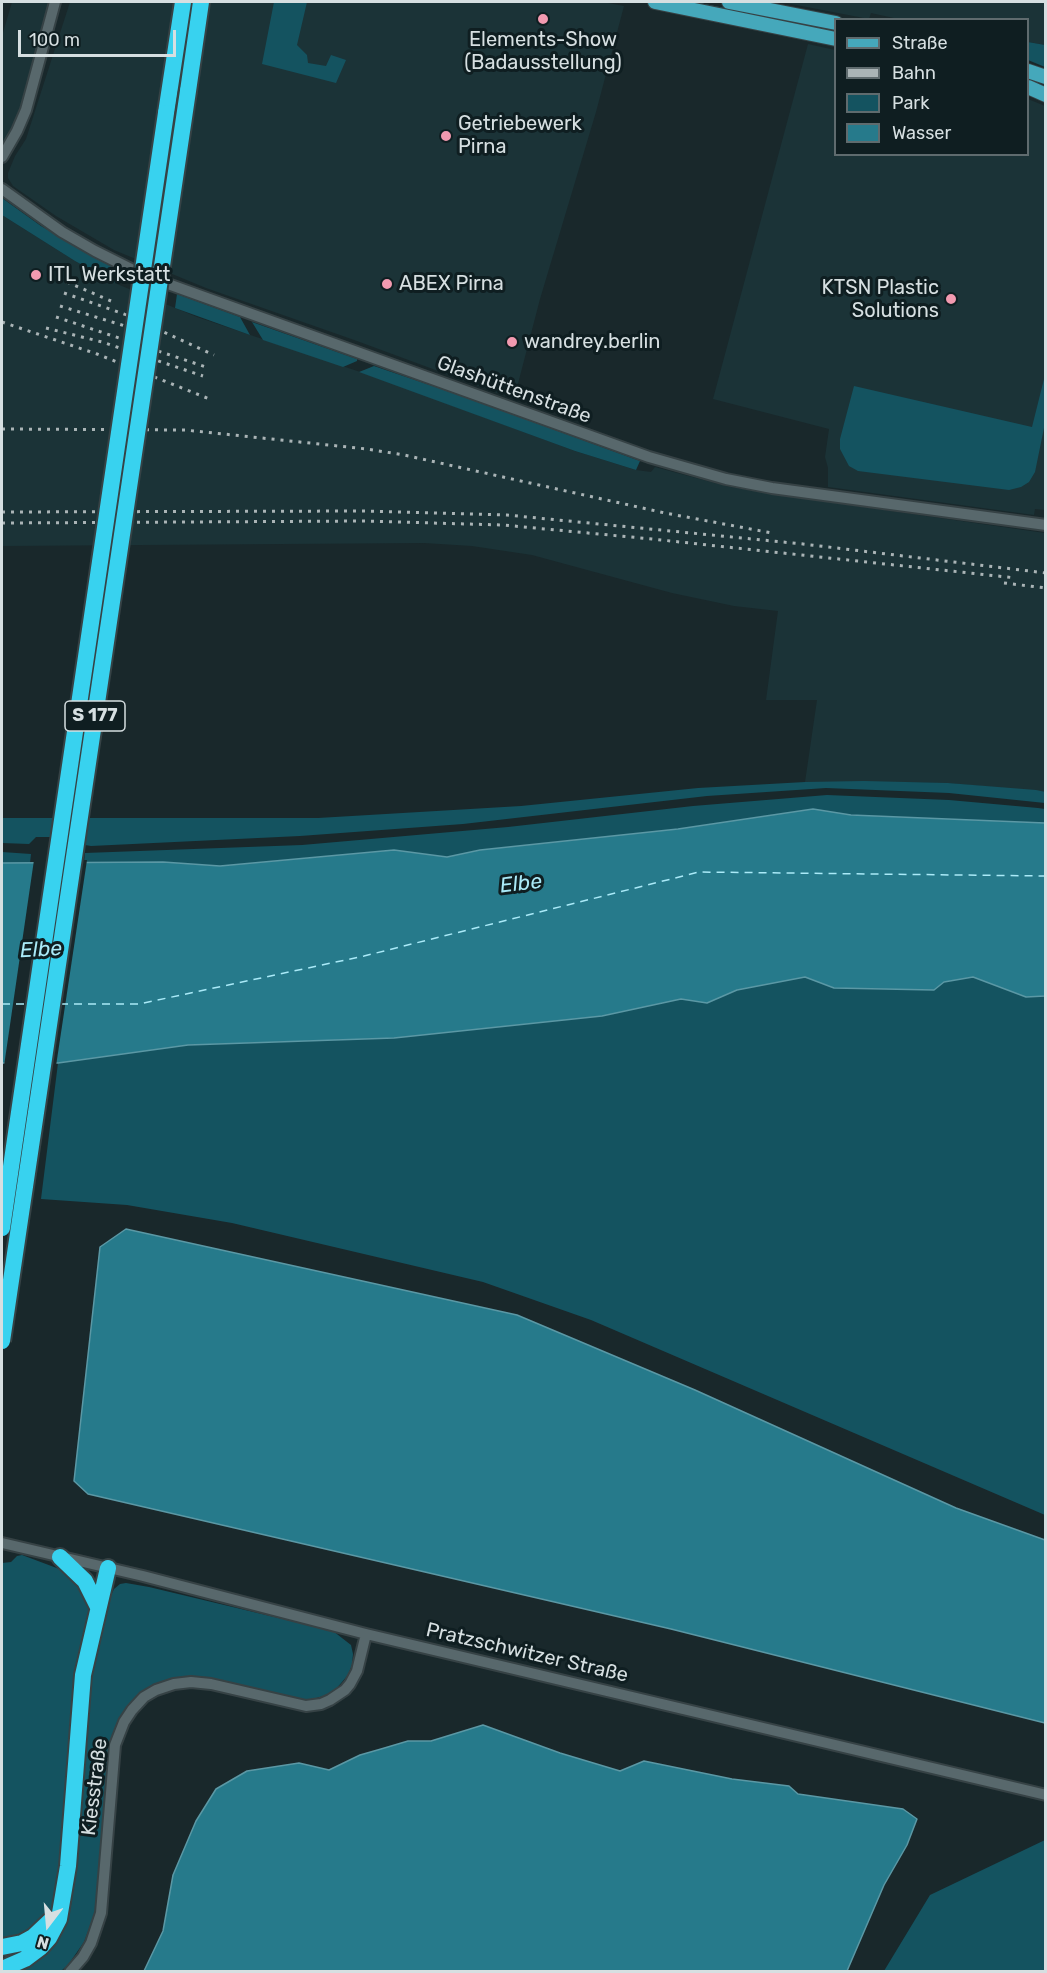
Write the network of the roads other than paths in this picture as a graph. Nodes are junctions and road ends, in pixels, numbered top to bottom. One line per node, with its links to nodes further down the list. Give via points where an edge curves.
1 (55, 2): 12 (street, via 26,110)
2 (183, 2): 15 (highway, S 177, bridge)
3 (201, 2): 16 (highway, S 177, bridge)
4 (655, 2): 7 (main road)
5 (729, 2): 6 (main road)
6 (834, 23)
7 (834, 39)
8 (1029, 71): 9 (main road)
9 (1046, 77)
10 (1029, 87): 11 (main road)
11 (1046, 95)
12 (2, 158)
13 (2, 189): 14 (street, Glashüttenstraße, via 79,242 143,275 648,457 772,488)
14 (1046, 525)
15 (2, 1228)
16 (2, 1341)
17 (2, 1543): 18 (street, Pratzschwitzer Straße)
18 (60, 1557): 19 (street, Pratzschwitzer Straße); 20 (highway, via 85,1581)
19 (108, 1568): 20 (highway); 21 (street, Pratzschwitzer Straße)
20 (98, 1607): 23 (highway, via 83,1676)
21 (366, 1634): 22 (street, Pratzschwitzer Straße); 26 (street, Kiesstraße, via 350,1684 321,1704 306,1706 191,1682 156,1690 132,1710 115,1745 101,1913 91,1943)
22 (1046, 1795)
23 (64, 1896): 24 (highway, via 39,1933 22,1943); 25 (highway, via 59,1919 49,1938 25,1959)
24 (2, 1947)
25 (2, 1969)
26 (70, 1971)

